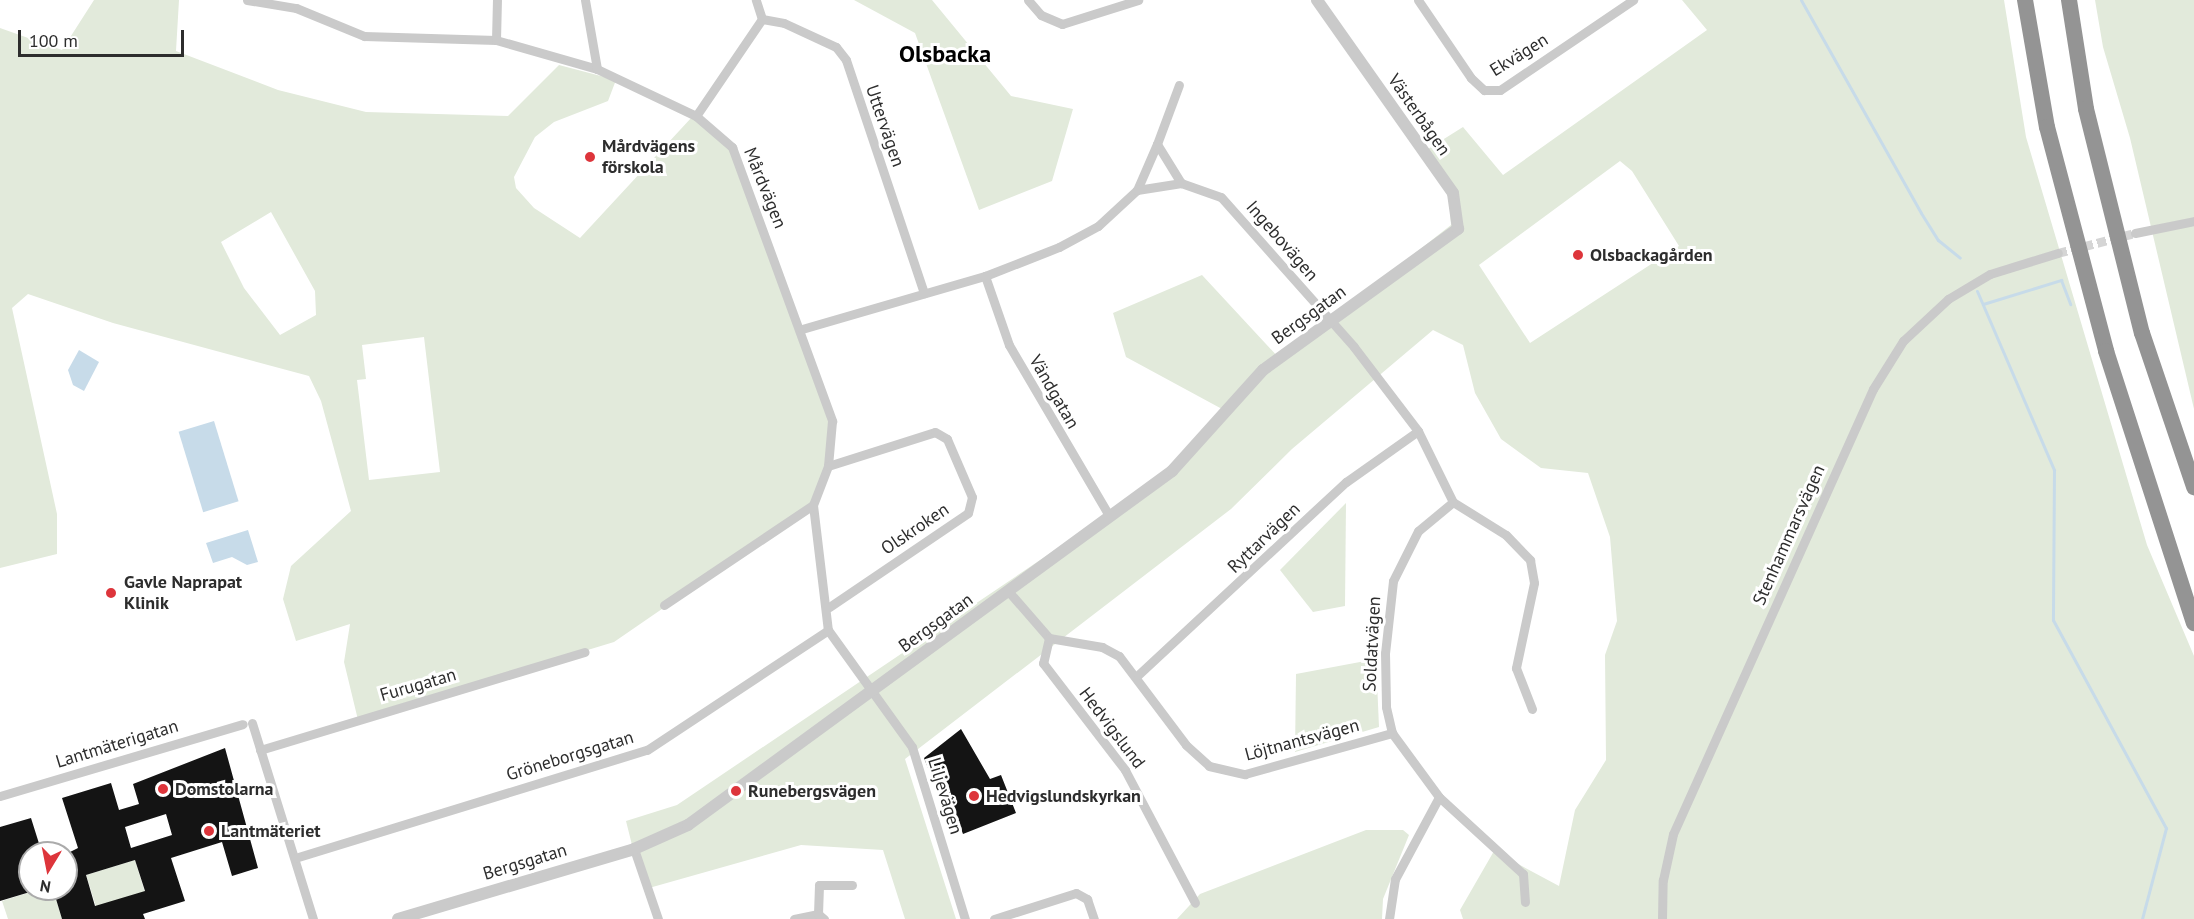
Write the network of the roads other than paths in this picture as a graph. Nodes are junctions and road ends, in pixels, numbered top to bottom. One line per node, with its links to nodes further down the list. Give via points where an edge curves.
1 (247, 0): 12 (street, Mårdvägen)
2 (497, 0): 14 (street)
3 (585, 0): 15 (street)
4 (756, 0): 13 (street)
5 (1028, 0): 6 (street, via 1041,15 1062,24)
6 (1138, 0)
7 (1317, 0): 23 (street, Västerbågen, via 1453,193 1458,229)
8 (1418, 0): 9 (street, Ekvägen, via 1484,90 1500,90)
9 (1634, 0)
10 (2025, 0): 38 (highway, via 2047,127 2106,351)
11 (2069, 0): 31 (highway, via 2086,109 2142,333)
12 (297, 4): 14 (street, Mårdvägen, via 364,36)
13 (762, 19): 17 (street); 26 (street, Uttervägen, via 784,23 836,47 846,60)
14 (496, 40): 15 (street, Mårdvägen)
15 (597, 69): 17 (street, Mårdvägen)
16 (1179, 85): 18 (street)
17 (696, 117): 28 (street, Mårdvägen, via 732,147)
18 (1157, 144): 19 (street); 20 (street)
19 (1181, 183): 20 (street, Ingebovägen); 27 (street, Ingebovägen, via 1221,197)
20 (1137, 190): 25 (street, via 1098,226 1059,248)
21 (2194, 221): 22 (street)
22 (2135, 233)
23 (1432, 250): 27 (street, Bergsgatan)
24 (2058, 253): 63 (street, Stenhammarsvägen, via 1990,274 1948,299 1903,341 1873,389 1673,834 1663,880)
25 (985, 276): 26 (street); 34 (street, Vändgatan, via 1009,345)
26 (924, 293): 28 (street)
27 (1330, 321): 29 (street, Ingebovägen); 34 (street, Bergsgatan, via 1263,370 1172,471)
28 (802, 329): 30 (street, Mårdvägen, via 832,421)
29 (1418, 431): 32 (street, Ingebovägen); 42 (street, Ryttarvägen, via 1346,482)
30 (828, 466): 33 (street, Mårdvägen); 37 (street, Olskroken, via 935,432 947,439 972,497 968,513)
31 (2194, 487)
32 (1453, 502): 44 (street, via 1506,535 1530,560 1534,583 1516,668); 45 (street, Soldatvägen, via 1418,531 1394,581 1384,653 1386,707)
33 (813, 505): 36 (street); 37 (street, Mårdvägen)
34 (1110, 517): 35 (street, Bergsgatan)
35 (1009, 592): 40 (street); 43 (street, Bergsgatan)
36 (664, 605)
37 (829, 607): 39 (street, Mårdvägen)
38 (2194, 623)
39 (828, 630): 43 (street); 50 (street, Gröneborgsgatan, via 647,750)
40 (1049, 638): 42 (street, Löjtnantsvägen, via 1102,647 1119,656); 53 (street, Hedvigslund, via 1043,663 1125,770)
41 (585, 652): 46 (street, Furugatan)
42 (1138, 675): 45 (street, Löjtnantsvägen, via 1186,746 1209,766 1245,774)
43 (875, 691): 49 (street, Bergsgatan, via 700,817); 59 (street, Liljevägen, via 912,747)
44 (1532, 709)
45 (1392, 732): 48 (street, Soldatvägen)
46 (260, 750): 47 (street, Lantmäterigatan, via 248,724); 50 (street)
47 (0, 796)
48 (1440, 797): 52 (street, Soldatvägen, via 1523,874); 62 (street, via 1395,879)
49 (634, 849): 56 (street, Bergsgatan); 57 (street)
50 (294, 858): 55 (street)
51 (852, 885): 54 (street, via 819,885)
52 (1525, 902)
53 (1195, 903)
54 (821, 916): 58 (street)
55 (314, 919)
56 (398, 919)
57 (658, 919)
58 (794, 919)
59 (965, 919)
60 (994, 919): 61 (street, via 1076,893 1087,900)
61 (1094, 919)
62 (1389, 919)
63 (1662, 919)

